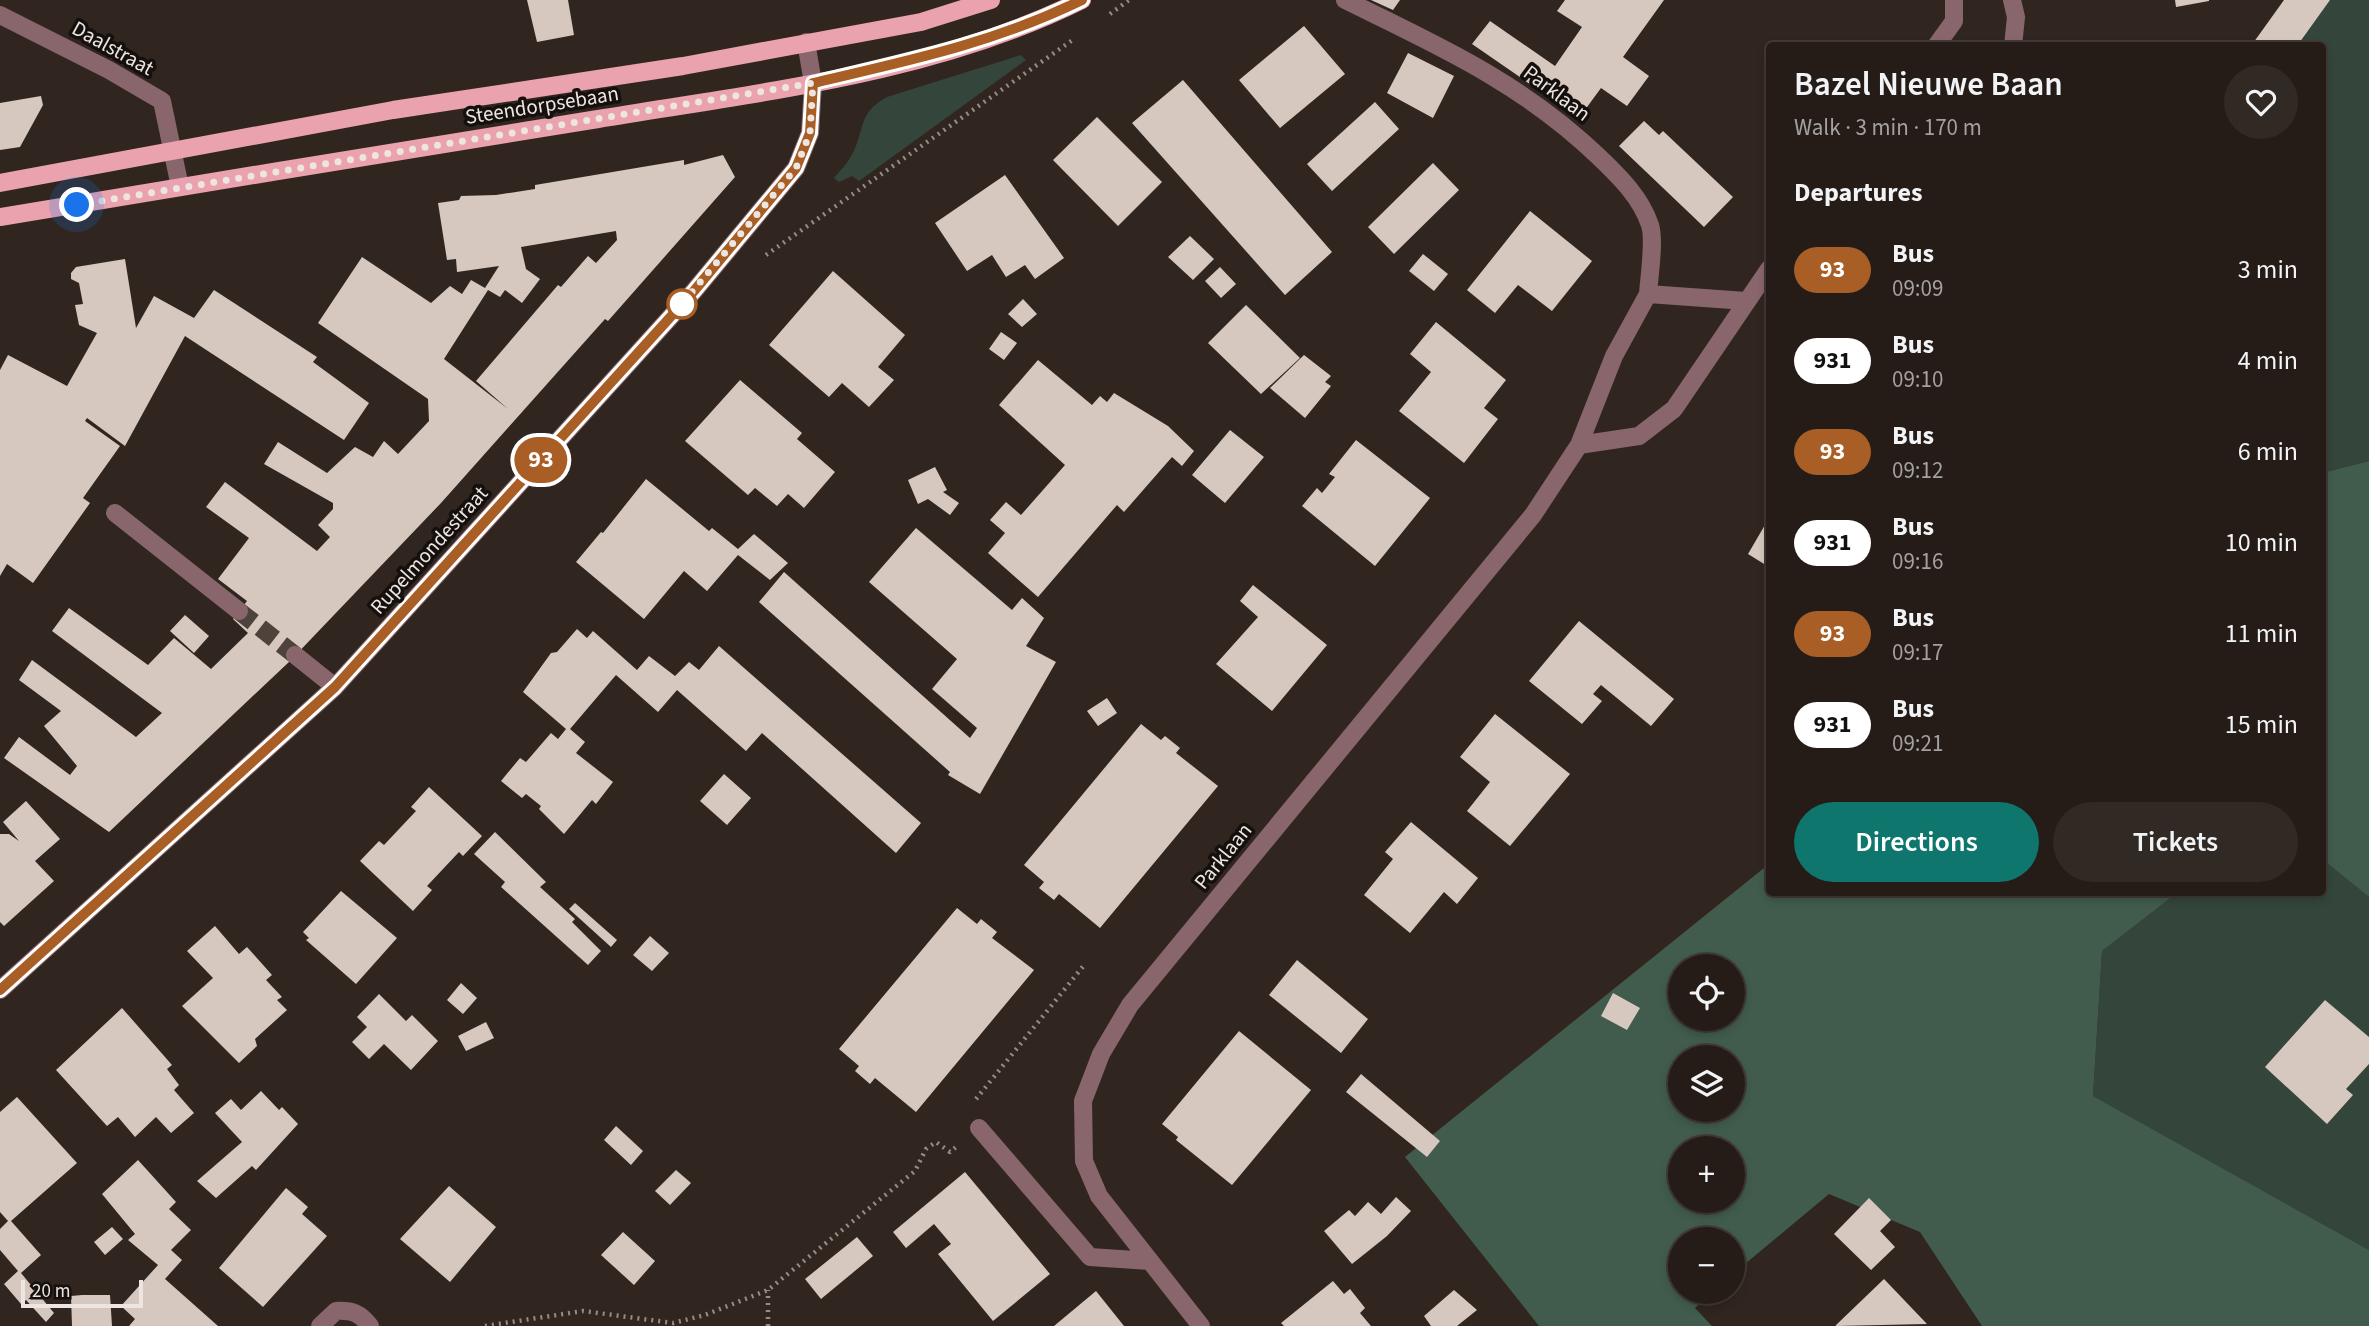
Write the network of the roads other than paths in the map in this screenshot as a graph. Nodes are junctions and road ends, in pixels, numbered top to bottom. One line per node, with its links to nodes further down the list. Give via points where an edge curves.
1 (992, 0): 9 (main road, Steendorpsebaan, via 921,22)
2 (1082, 0): 10 (main road, Steendorpsebaan, via 961,49)
3 (1345, 0): 16 (street, Parklaan, via 1433,41 1510,85 1576,135 1619,176 1651,227)
4 (1954, 0): 7 (street, via 1954,21)
5 (2012, 0): 8 (street)
6 (0, 15): 11 (street, Daalstraat, via 162,101)
7 (1939, 42)
8 (2014, 42)
9 (806, 43): 10 (street, Rupelmondestraat); 11 (main road, Steendorpsebaan, via 393,110)
10 (813, 83): 13 (main road, Steendorpsebaan); 22 (street, Rupelmondestraat, via 810,133 796,168 694,291)
11 (173, 152): 12 (main road, Steendorpsebaan); 13 (street, Daalstraat)
12 (0, 183)
13 (180, 187): 14 (main road, Steendorpsebaan)
14 (0, 217)
15 (1766, 274): 17 (street)
16 (1648, 295): 17 (street); 18 (street, Parklaan, via 1614,356)
17 (1746, 301): 18 (street, via 1674,409 1639,436)
18 (1579, 445): 25 (street, Parklaan, via 1533,515 1130,1005 1101,1054 1083,1101 1084,1161 1099,1196)
19 (115, 513): 20 (street)
20 (239, 611)
21 (295, 656): 22 (street)
22 (335, 687): 23 (street, Rupelmondestraat)
23 (0, 990)
24 (979, 1128): 25 (street, via 1090,1256)
25 (1150, 1261): 28 (street, Parklaan)
26 (320, 1326): 27 (street, via 336,1311 350,1310 362,1315)
27 (370, 1326)
28 (1201, 1326)

